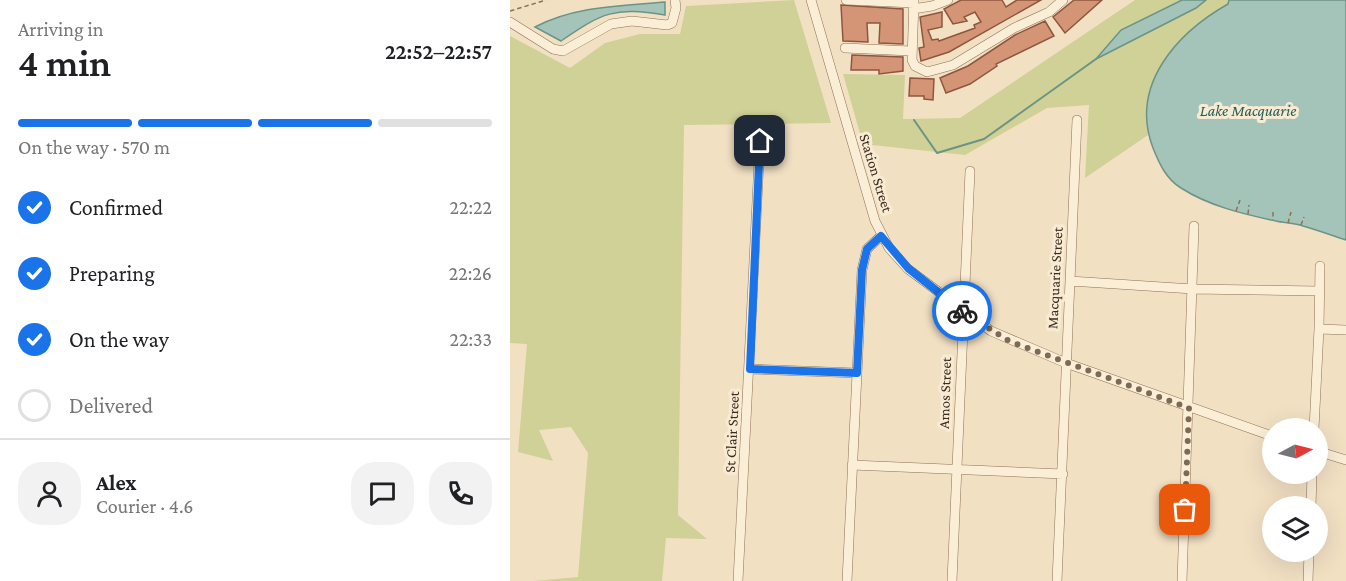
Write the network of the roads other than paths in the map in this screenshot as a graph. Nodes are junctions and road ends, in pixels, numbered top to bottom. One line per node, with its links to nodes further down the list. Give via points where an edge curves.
1 (675, 0): 7 (street, via 672,23 611,24 563,51 553,49)
2 (811, 0): 14 (street, Station Street)
3 (846, 0): 6 (street)
4 (948, 0): 6 (street, via 932,6)
5 (1063, 0): 9 (street, via 1049,12 953,65 927,72 915,66)
6 (914, 4): 9 (street)
7 (510, 22)
8 (845, 48): 9 (street)
9 (911, 51)
10 (1077, 120): 16 (street, Macquarie Street)
11 (760, 141): 23 (street, St Clair Street)
12 (970, 171): 19 (street, Amos Street)
13 (1194, 226): 17 (street)
14 (881, 236): 19 (street, Station Street, via 908,268); 24 (street, via 867,249 862,270)
15 (1320, 266): 18 (street)
16 (1070, 280): 17 (street); 22 (street, Macquarie Street)
17 (1193, 289): 18 (street); 25 (street)
18 (1319, 291): 20 (street)
19 (964, 312): 22 (street, Station Street, via 1009,341); 31 (street, Amos Street)
20 (1320, 329): 21 (street); 26 (street)
21 (1346, 330)
22 (1066, 363): 25 (street, Station Street); 32 (street, Macquarie Street)
23 (750, 369): 24 (street); 34 (street, St Clair Street)
24 (857, 373): 30 (street)
25 (1189, 408): 27 (street, Station Street); 38 (street)
26 (1315, 418)
27 (1262, 433)
28 (1328, 454): 29 (street)
29 (1346, 460)
30 (852, 465): 31 (street); 35 (street)
31 (957, 471): 32 (street); 36 (street, Amos Street)
32 (1063, 474): 37 (street, Macquarie Street)
33 (1309, 562): 39 (street)
34 (738, 581)
35 (847, 581)
36 (952, 581)
37 (1057, 581)
38 (1182, 581)
39 (1308, 581)

